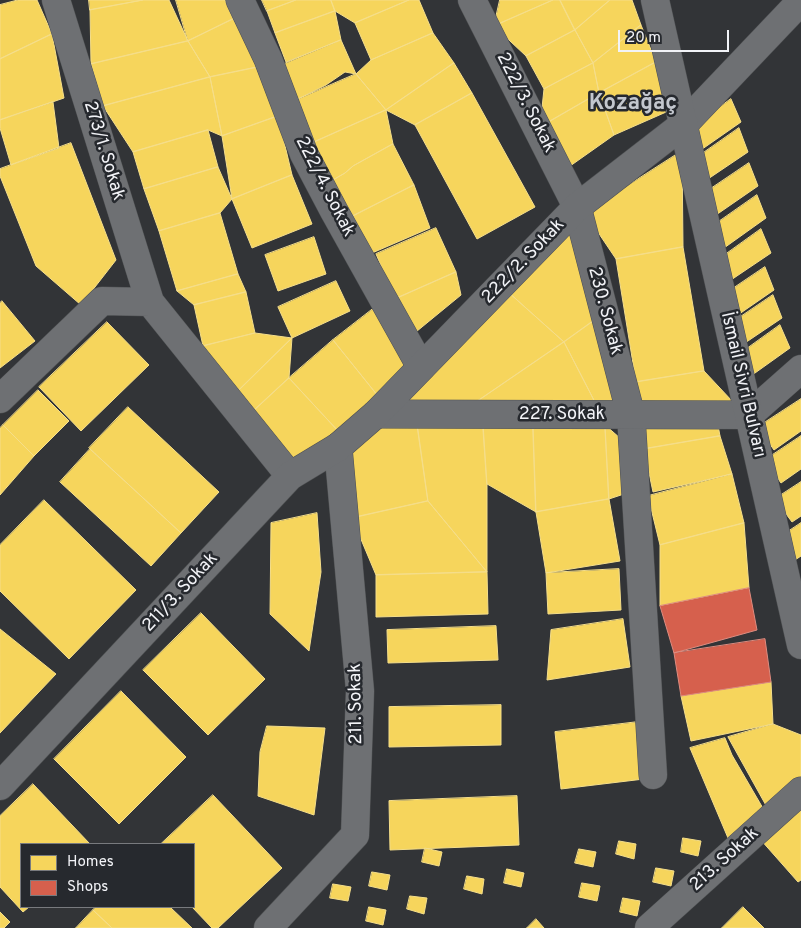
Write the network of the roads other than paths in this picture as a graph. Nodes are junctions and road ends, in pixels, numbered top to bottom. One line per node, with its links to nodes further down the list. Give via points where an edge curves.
1 (56, 0): 8 (street, 273/1. Sokak)
2 (240, 0): 9 (street, 222/4. Sokak, via 268,59 304,154)
3 (472, 0): 7 (street, 222/3. Sokak)
4 (655, 0): 6 (street, İsmail Sivri Bulvarı)
5 (801, 1): 6 (street, 222/2. Sokak)
6 (684, 124): 7 (street, 222/2. Sokak); 14 (street, İsmail Sivri Bulvarı)
7 (577, 207): 9 (street, 222/2. Sokak); 13 (street, 230. Sokak)
8 (150, 302): 11 (street, via 102,301); 16 (street, 273/1. Sokak)
9 (421, 367): 12 (street, 222/2. Sokak)
10 (801, 370): 14 (street)
11 (0, 399)
12 (376, 414): 13 (street, 227. Sokak); 15 (street, 211/3. Sokak)
13 (631, 415): 14 (street, 227. Sokak); 18 (street, 230. Sokak)
14 (749, 415): 17 (street, İsmail Sivri Bulvarı)
15 (338, 447): 16 (street, 211/3. Sokak); 21 (street, 211. Sokak, via 360,691 355,835)
16 (290, 476): 19 (street, 211/3. Sokak)
17 (801, 646)
18 (653, 776)
19 (0, 786)
20 (801, 791): 22 (street, 213. Sokak)
21 (268, 928)
22 (648, 928)

